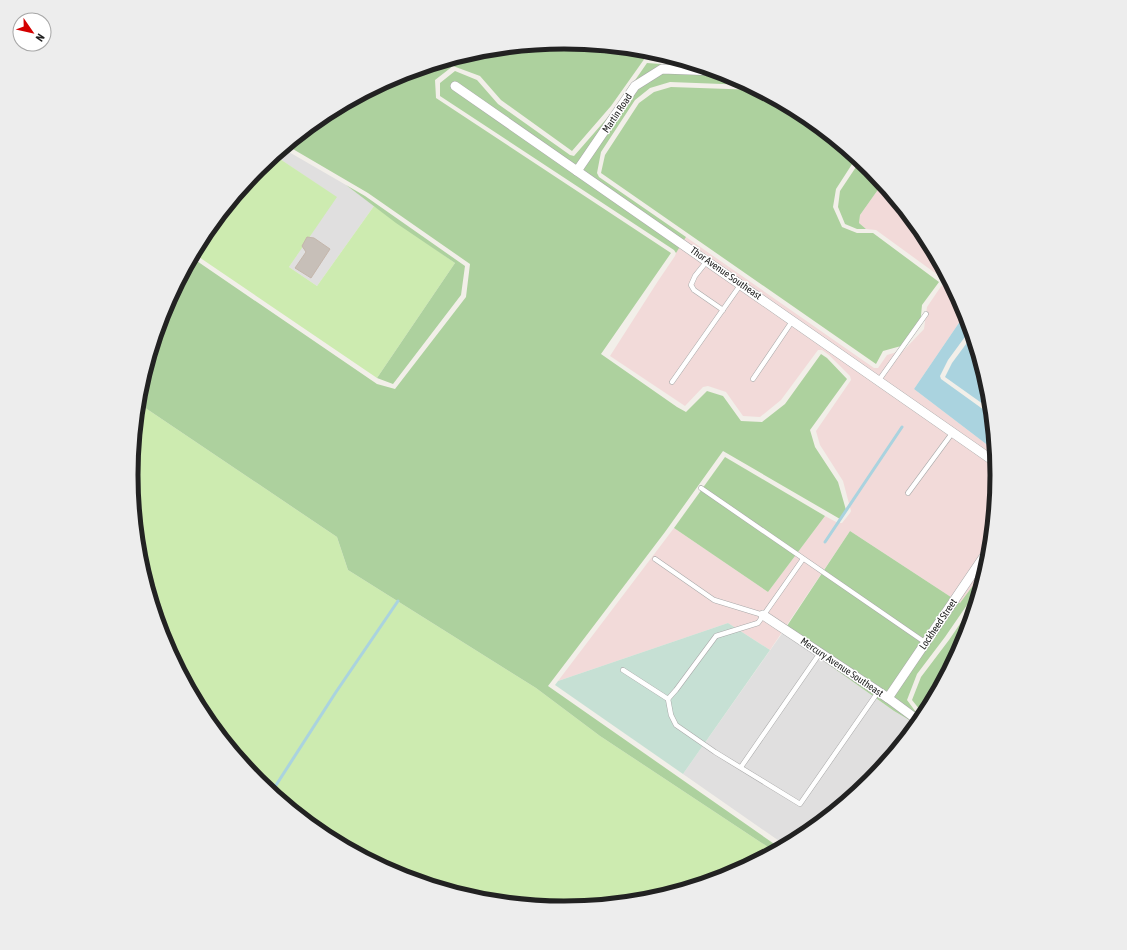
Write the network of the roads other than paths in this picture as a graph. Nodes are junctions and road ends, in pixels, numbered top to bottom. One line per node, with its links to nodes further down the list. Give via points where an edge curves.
1 (694, 70): 3 (street, Martin Road, via 662,69 635,86)
2 (455, 86): 3 (street, Thor Avenue Southeast)
3 (577, 170): 4 (street, Thor Avenue Southeast)
4 (707, 260): 5 (street, Thor Avenue Southeast); 6 (lane, via 691,285 694,290)
5 (741, 284): 6 (lane); 8 (street, Thor Avenue Southeast)
6 (723, 310): 11 (lane)
7 (926, 314): 10 (lane)
8 (793, 320): 9 (lane); 10 (street, Thor Avenue Southeast)
9 (753, 379)
10 (880, 380): 12 (street, Thor Avenue Southeast)
11 (672, 382)
12 (953, 432): 13 (street, Thor Avenue Southeast); 15 (lane)
13 (989, 458)
14 (701, 488): 17 (lane)
15 (908, 492)
16 (656, 559): 19 (lane, via 714,600)
17 (803, 559): 19 (lane); 20 (lane)
18 (980, 562): 20 (street, Lockheed Street)
19 (763, 615): 21 (street, Mercury Avenue Southeast); 25 (lane, via 758,623 716,636)
20 (926, 643): 24 (street, Lockheed Street)
21 (820, 653): 23 (street, Mercury Avenue Southeast); 27 (lane)
22 (623, 670): 25 (lane)
23 (878, 692): 24 (street, Mercury Avenue Southeast); 27 (lane, via 800,804)
24 (888, 698): 26 (street, Mercury Avenue Southeast)
25 (668, 699): 27 (lane, via 676,725)
26 (914, 717)
27 (741, 767)

